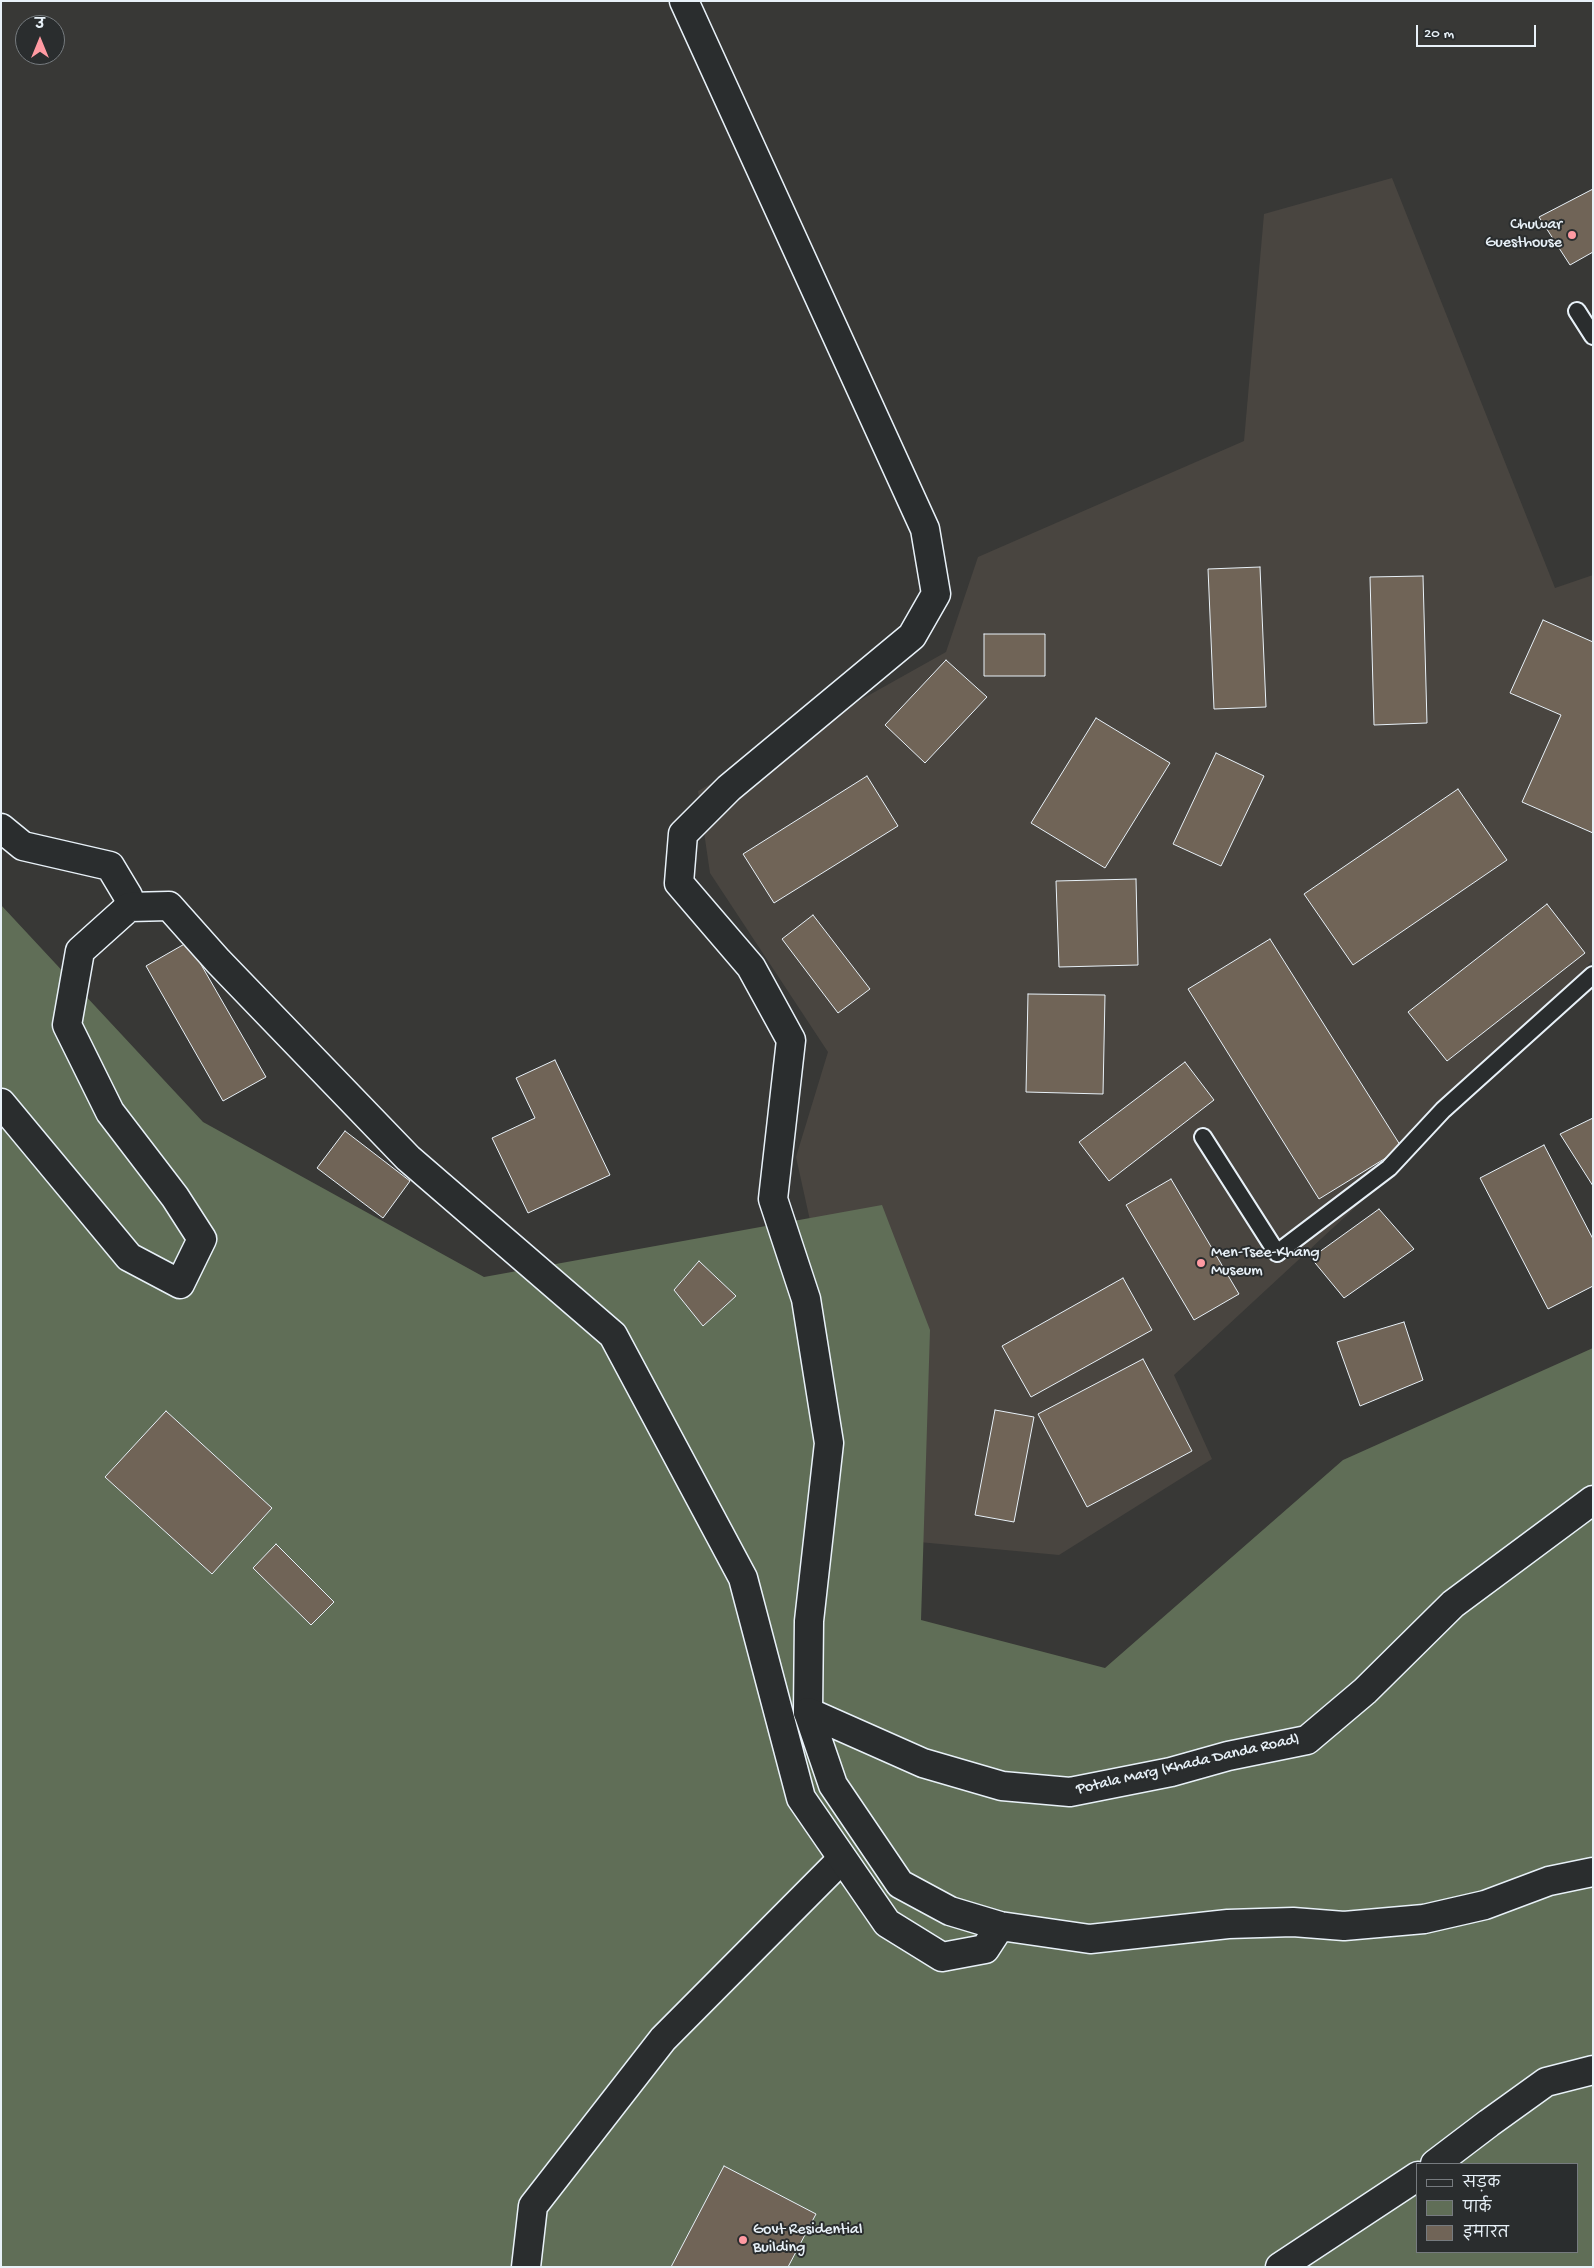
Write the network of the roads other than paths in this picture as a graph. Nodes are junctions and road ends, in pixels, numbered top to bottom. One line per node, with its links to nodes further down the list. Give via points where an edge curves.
1 (684, 1): 10 (street, via 925,529 936,594 912,636 729,788 683,834 679,883 751,967 791,1040 773,1199 806,1299 829,1443 809,1620)
2 (1577, 311): 3 (lane)
3 (1593, 336)
4 (1, 828): 5 (street, via 23,846 110,866 128,896)
5 (129, 907): 7 (street, via 80,951 67,1025 110,1112 175,1197 202,1239 180,1284 129,1258); 11 (street, via 170,906 218,961 408,1158 613,1335 743,1578 802,1798)
6 (1593, 974): 8 (lane, via 1442,1110 1388,1168 1277,1253)
7 (1, 1103)
8 (1203, 1137)
9 (1593, 1500): 10 (street, Potala Marg (Khada Danda Road), via 1453,1604 1365,1691 1307,1740 1070,1792 1002,1786 922,1763)
10 (808, 1712): 13 (street, via 833,1785 900,1884 950,1911)
11 (842, 1858): 13 (street, via 887,1923 942,1957 985,1949); 17 (street, via 663,2039 533,2206)
12 (1593, 1872): 13 (street, via 1549,1881 1485,1905 1424,1919 1344,1926 1293,1922 1228,1924 1090,1939)
13 (1000, 1926)
14 (1593, 2070): 15 (street, via 1546,2082)
15 (1437, 2163)
16 (1416, 2177): 18 (street)
17 (526, 2267)
18 (1280, 2267)

